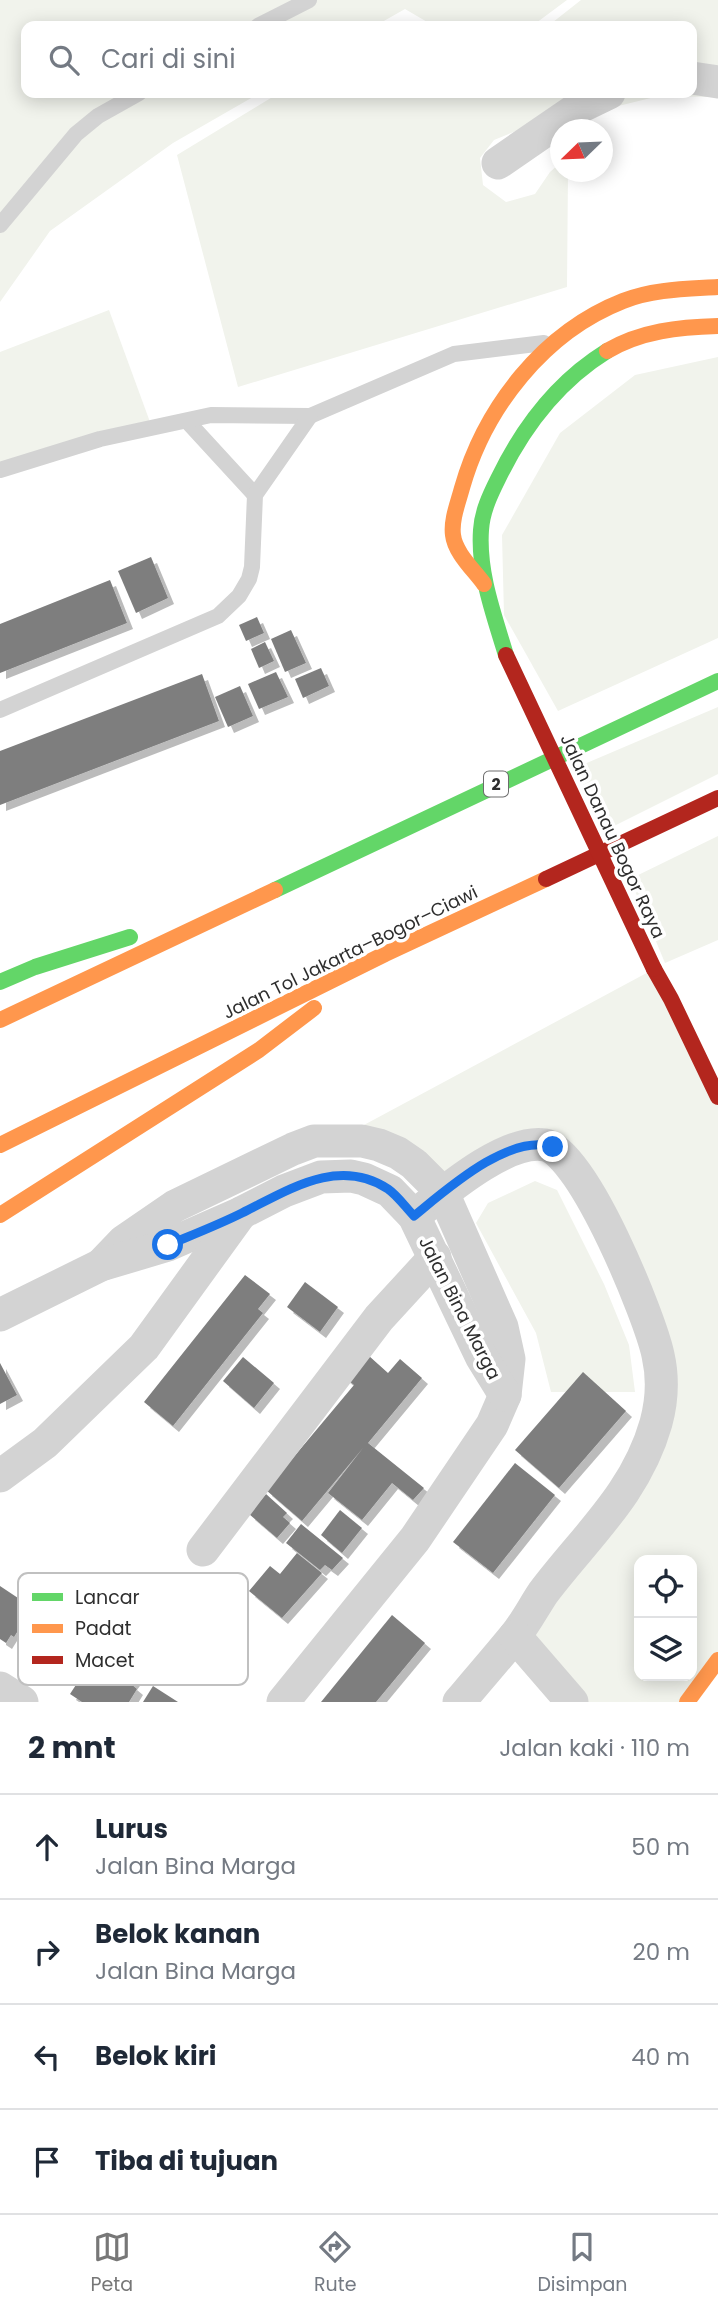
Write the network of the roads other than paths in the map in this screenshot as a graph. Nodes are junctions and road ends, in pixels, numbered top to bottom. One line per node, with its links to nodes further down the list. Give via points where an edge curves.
1 (309, 0): 2 (lane)
2 (268, 21)
3 (697, 79): 4 (street)
4 (718, 82)
5 (130, 98): 8 (lane, via 76,134)
6 (599, 98): 7 (street)
7 (498, 163)
8 (0, 225)
9 (718, 287): 11 (main road, Jalan Danau Bogor Raya, via 668,290 624,301)
10 (718, 326): 16 (main road, Jalan Danau Bogor Raya, via 660,331 622,342 580,366 544,403 492,490 481,528)
11 (554, 341): 12 (lane, via 454,354); 16 (main road, Jalan Danau Bogor Raya, via 510,388 484,432 461,486 453,539)
12 (310, 416): 13 (lane, via 211,415); 15 (lane)
13 (187, 421): 14 (lane, via 100,439); 15 (lane)
14 (0, 470)
15 (255, 495): 18 (lane, via 252,567 245,587 225,611)
16 (485, 586): 24 (main road, Jalan Danau Bogor Raya, bridge, via 506,655)
17 (718, 681): 20 (main road, 2)
18 (0, 710)
19 (718, 798): 21 (main road, Jalan Tol Jakarta–Bogor–Ciawi)
20 (276, 892): 22 (main road); 23 (main road, 2)
21 (386, 954): 25 (main road, Jalan Tol Jakarta–Bogor–Ciawi); 28 (main road, via 259,1050)
22 (0, 982)
23 (0, 1020)
24 (718, 1097)
25 (0, 1145)
26 (443, 1193): 29 (street); 31 (street, via 414,1164 379,1144 314,1142 175,1206 124,1241); 33 (street, via 502,1327 509,1359); 36 (street, via 516,1147 540,1144 559,1151 604,1220 659,1356 661,1395 641,1461 616,1506 544,1592)
27 (241, 1213): 29 (street, Jalan Bina Marga, via 284,1191 336,1175 380,1185); 31 (street, Jalan Bina Marga, via 168,1245); 34 (street, via 144,1347 46,1443)
28 (0, 1215)
29 (414, 1216): 30 (street, Jalan Bina Marga)
30 (435, 1257): 33 (street, Jalan Bina Marga, via 481,1356); 35 (street, via 379,1318)
31 (101, 1265): 32 (street, Jalan Bina Marga)
32 (0, 1315)
33 (505, 1395): 40 (street, via 482,1442 415,1539)
34 (0, 1476)
35 (203, 1550)
36 (515, 1636): 41 (street); 42 (street)
37 (718, 1660): 43 (main road)
38 (0, 1688): 39 (street)
39 (22, 1702)
40 (283, 1702)
41 (459, 1702)
42 (572, 1702)
43 (687, 1702)

